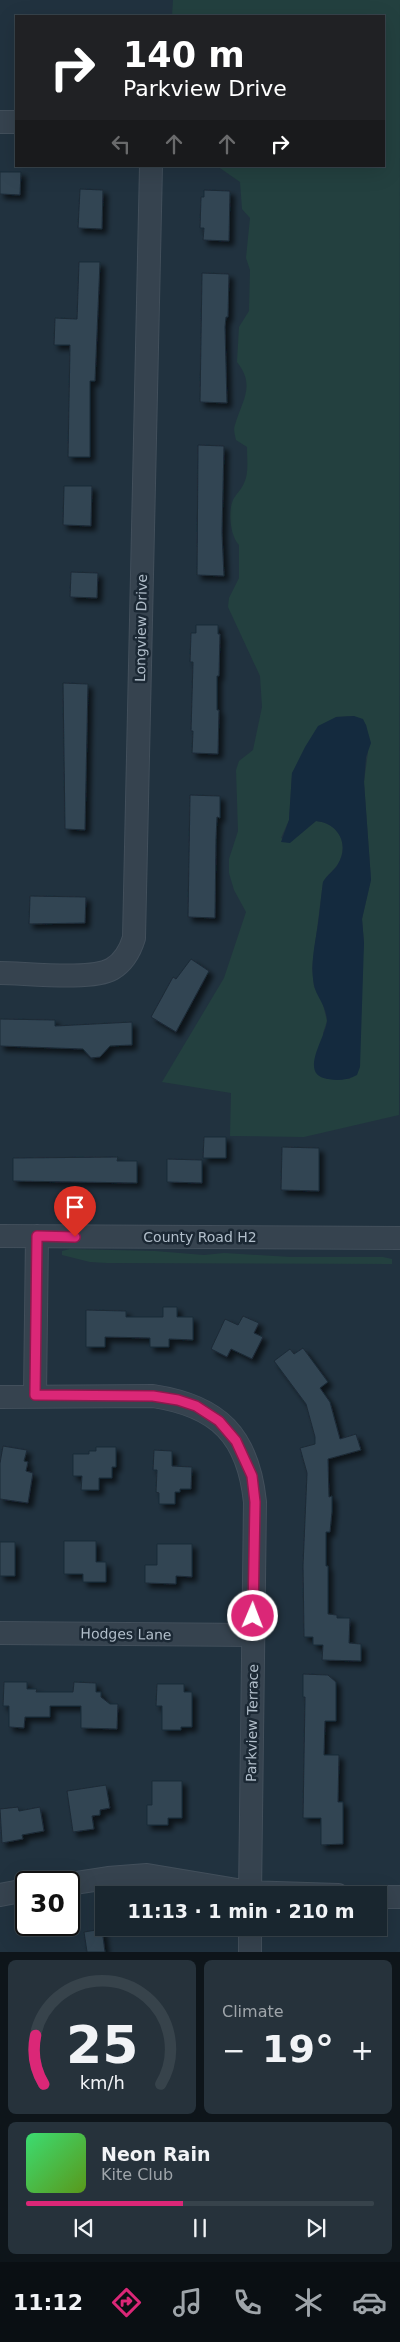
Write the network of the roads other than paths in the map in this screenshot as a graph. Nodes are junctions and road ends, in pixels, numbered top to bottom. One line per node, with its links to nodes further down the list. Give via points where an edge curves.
1 (0, 122): 2 (street)
2 (15, 122)
3 (151, 167): 4 (street, Longview Drive, via 134,938 130,951 110,970 82,975)
4 (0, 973)
5 (0, 1236): 6 (street, County Road H2)
6 (37, 1236): 7 (street, County Road H2); 8 (street)
7 (400, 1238)
8 (35, 1395): 9 (street, Parkview Terrace); 11 (street, Parkview Terrace, via 153,1396 196,1406 219,1421 236,1441 252,1476 255,1502)
9 (0, 1397)
10 (0, 1633): 11 (street, Hodges Lane)
11 (253, 1635): 14 (street, Parkview Terrace)
12 (80, 1882): 13 (street, via 148,1875)
13 (210, 1886)
14 (250, 1886)
15 (15, 1892): 16 (street)
16 (0, 1895)
17 (387, 1896): 18 (street)
18 (400, 1897)
19 (250, 1936): 20 (street)
20 (250, 1952)

